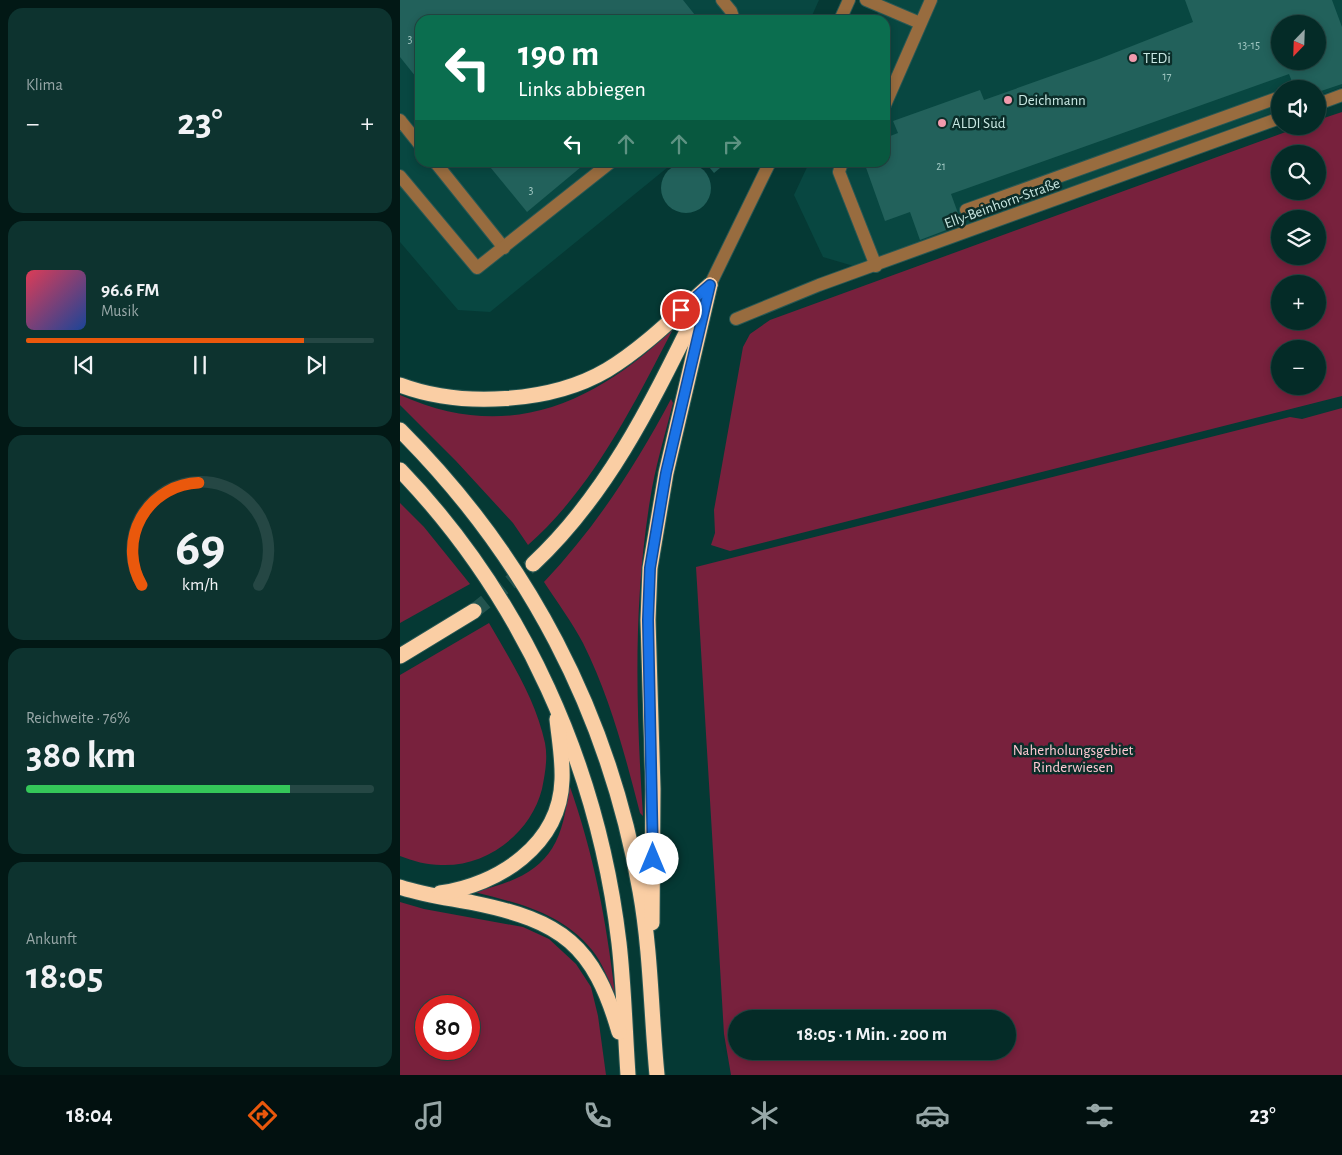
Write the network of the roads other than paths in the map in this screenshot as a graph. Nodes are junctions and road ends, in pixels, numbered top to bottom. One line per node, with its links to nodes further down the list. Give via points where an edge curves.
1 (722, 0): 5 (street)
2 (850, 0): 6 (street)
3 (866, 0): 7 (street)
4 (931, 0): 7 (street)
5 (732, 15)
6 (842, 15)
7 (920, 23): 8 (street)
8 (890, 94)
9 (1342, 95): 11 (street)
10 (1271, 100): 15 (street)
11 (1326, 101)
12 (400, 120): 14 (street)
13 (1271, 121): 20 (street, Elly-Beinhorn-Straße)
14 (415, 139)
15 (1120, 153): 20 (street); 22 (street)
16 (438, 167): 23 (street)
17 (605, 167): 23 (street)
18 (768, 167): 25 (street)
19 (840, 167): 24 (street, via 839,172)
20 (1127, 175): 24 (street, Elly-Beinhorn-Straße)
21 (400, 176): 23 (street, via 477,268)
22 (966, 210)
23 (504, 248)
24 (876, 266): 26 (street, Elly-Beinhorn-Straße)
25 (710, 285): 27 (highway, via 636,350 606,371 542,394 500,400 454,397); 30 (highway, via 619,459 573,523); 36 (highway, via 666,473 650,568 648,638 653,789)
26 (736, 319)
27 (400, 385)
28 (400, 430): 36 (highway, via 454,488 505,556 533,599 581,689 609,763 622,811 640,891)
29 (400, 470): 33 (highway, via 440,514 484,573 534,656)
30 (533, 564)
31 (474, 611): 32 (highway)
32 (400, 656)
33 (556, 703): 35 (highway, via 562,781 557,806 547,830 527,854 503,874 479,885); 37 (highway, via 584,782 605,859 619,943)
34 (400, 887): 35 (highway)
35 (429, 895): 37 (highway, via 534,918 559,932 582,951 609,997)
36 (650, 974): 39 (highway)
37 (627, 1057): 38 (highway)
38 (628, 1075)
39 (657, 1075)

